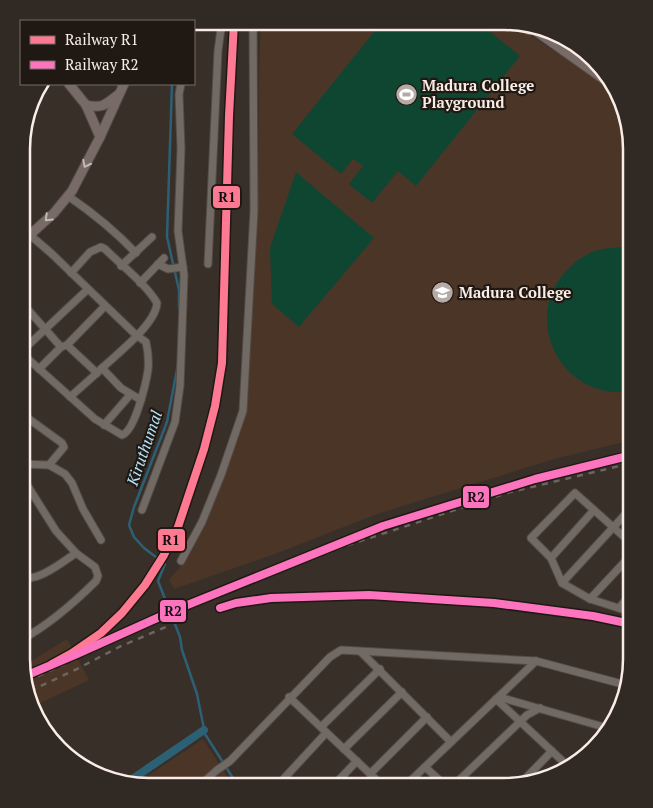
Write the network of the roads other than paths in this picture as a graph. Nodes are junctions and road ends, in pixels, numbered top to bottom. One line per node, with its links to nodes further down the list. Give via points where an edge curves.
1 (221, 30): 18 (street)
2 (253, 30): 49 (street, via 254,211 242,411 202,522)
3 (532, 33): 4 (street, via 543,41)
4 (551, 40)
5 (561, 44): 6 (main road)
6 (595, 71)
7 (70, 85): 10 (main road)
8 (181, 85): 20 (street, via 178,231)
9 (123, 88): 10 (main road, via 104,106); 11 (main road)
10 (86, 104): 11 (main road)
11 (100, 137): 12 (main road, one-way to 12)
12 (68, 196): 13 (main road, one-way to 13); 15 (street, via 116,232)
13 (30, 235): 21 (street)
14 (152, 236): 15 (street)
15 (136, 253): 19 (street)
16 (164, 258): 17 (street)
17 (158, 264): 20 (street, via 168,269); 22 (street)
18 (208, 264)
19 (121, 266): 21 (street, via 101,247 90,252); 22 (street)
20 (183, 267): 41 (street, via 182,371 175,422)
21 (71, 273): 23 (street)
22 (140, 283): 27 (street, via 157,303 153,317)
23 (88, 289): 24 (street); 26 (street)
24 (105, 306): 27 (street); 29 (street)
25 (30, 312): 26 (street)
26 (46, 329): 28 (street); 29 (street)
27 (136, 336): 32 (street); 35 (street, via 146,342 148,354)
28 (30, 344)
29 (64, 346): 31 (street); 32 (street)
30 (30, 361): 31 (street)
31 (39, 369): 34 (street)
32 (99, 371): 33 (street); 34 (street)
33 (130, 395): 35 (street); 37 (street)
34 (70, 397): 37 (street)
35 (141, 400): 37 (street, via 126,434)
36 (30, 420): 39 (street, via 64,447)
37 (104, 425)
38 (30, 464): 39 (street)
39 (49, 465): 46 (street, via 72,483)
40 (30, 490): 47 (street, via 56,532)
41 (142, 510)
42 (594, 510): 44 (street); 48 (street); 48 (street, via 575,493 531,538)
43 (623, 517): 44 (street)
44 (613, 528): 45 (street); 52 (street)
45 (623, 536)
46 (101, 540)
47 (76, 553): 51 (street); 57 (street, via 95,567 96,581 69,608)
48 (552, 558): 52 (street)
49 (181, 561)
50 (623, 564): 53 (street)
51 (30, 578)
52 (562, 583): 53 (street)
53 (590, 599): 56 (street)
54 (623, 604): 55 (street)
55 (619, 608)
56 (623, 609)
57 (30, 635)
58 (361, 652): 59 (street); 60 (street); 63 (street, via 340,650)
59 (536, 661): 61 (street); 64 (street)
60 (380, 669): 62 (street); 69 (street)
61 (621, 684)
62 (402, 692): 66 (street); 71 (street)
63 (289, 697): 69 (street); 78 (street, via 230,761)
64 (498, 698): 65 (street); 67 (street); 70 (street)
65 (540, 708): 67 (street); 68 (street)
66 (427, 717): 70 (street); 76 (street)
67 (520, 722): 72 (street); 84 (street)
68 (602, 726)
69 (324, 730): 71 (street); 79 (street)
70 (451, 742): 75 (street)
71 (344, 749): 73 (street)
72 (552, 752): 74 (street); 77 (street)
73 (357, 761): 76 (street); 80 (street)
74 (564, 762)
75 (426, 766): 82 (street); 83 (street)
76 (370, 774): 81 (street)
77 (528, 776)
78 (208, 778)
79 (284, 778)
80 (341, 778)
81 (374, 778)
82 (413, 778)
83 (438, 778)
84 (461, 778)

